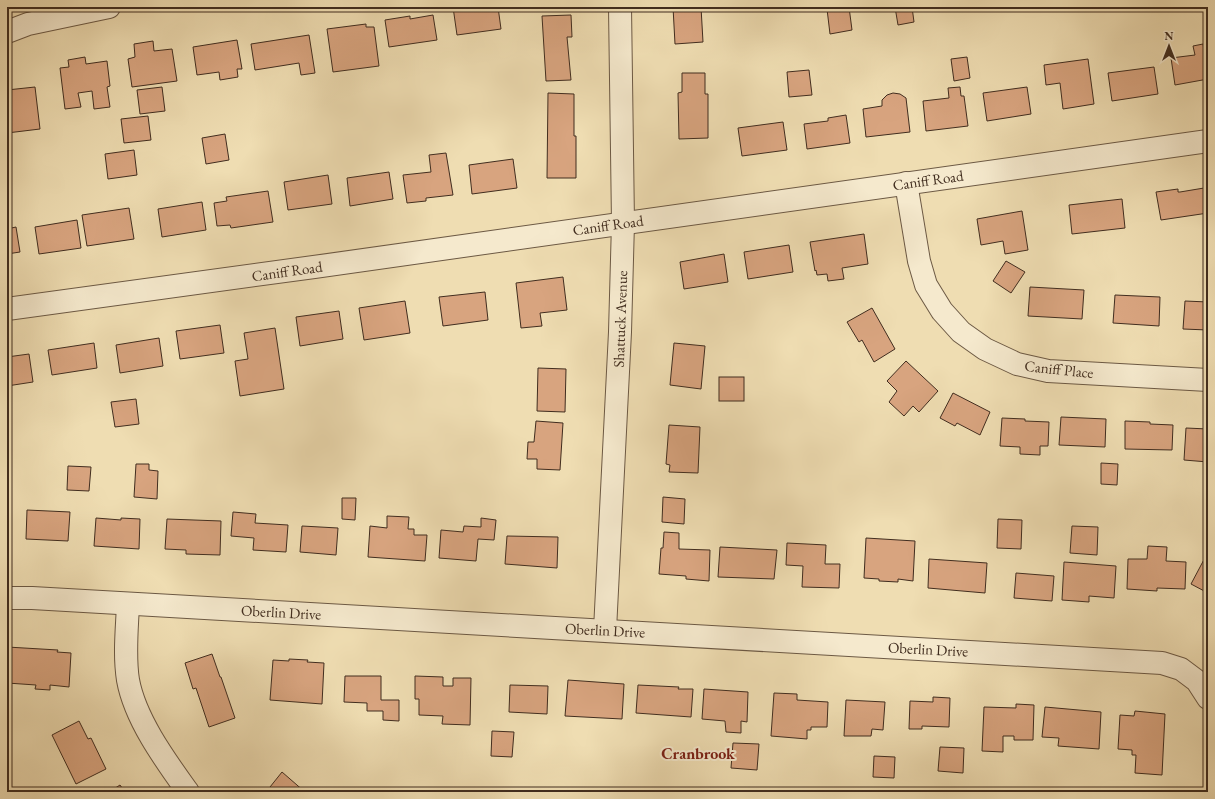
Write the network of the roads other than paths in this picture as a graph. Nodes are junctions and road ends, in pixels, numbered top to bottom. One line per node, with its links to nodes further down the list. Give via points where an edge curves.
1 (109, 7): 3 (street, via 28,24)
2 (620, 7): 6 (street, Shattuck Avenue)
3 (7, 32)
4 (1208, 141): 5 (street, Caniff Road)
5 (906, 183): 6 (street, Caniff Road); 8 (street, Caniff Place, via 919,261 926,285 942,311 961,332 985,350 1017,364 1048,371)
6 (623, 223): 7 (street, Caniff Road); 11 (street, Shattuck Avenue)
7 (7, 309)
8 (1208, 380)
9 (7, 598): 10 (street, Oberlin Drive)
10 (128, 604): 11 (street, Oberlin Drive); 13 (street, via 126,651 128,680 133,699 166,761)
11 (605, 630): 12 (street, Oberlin Drive, via 1162,662 1181,669)
12 (1203, 689)
13 (188, 792)

